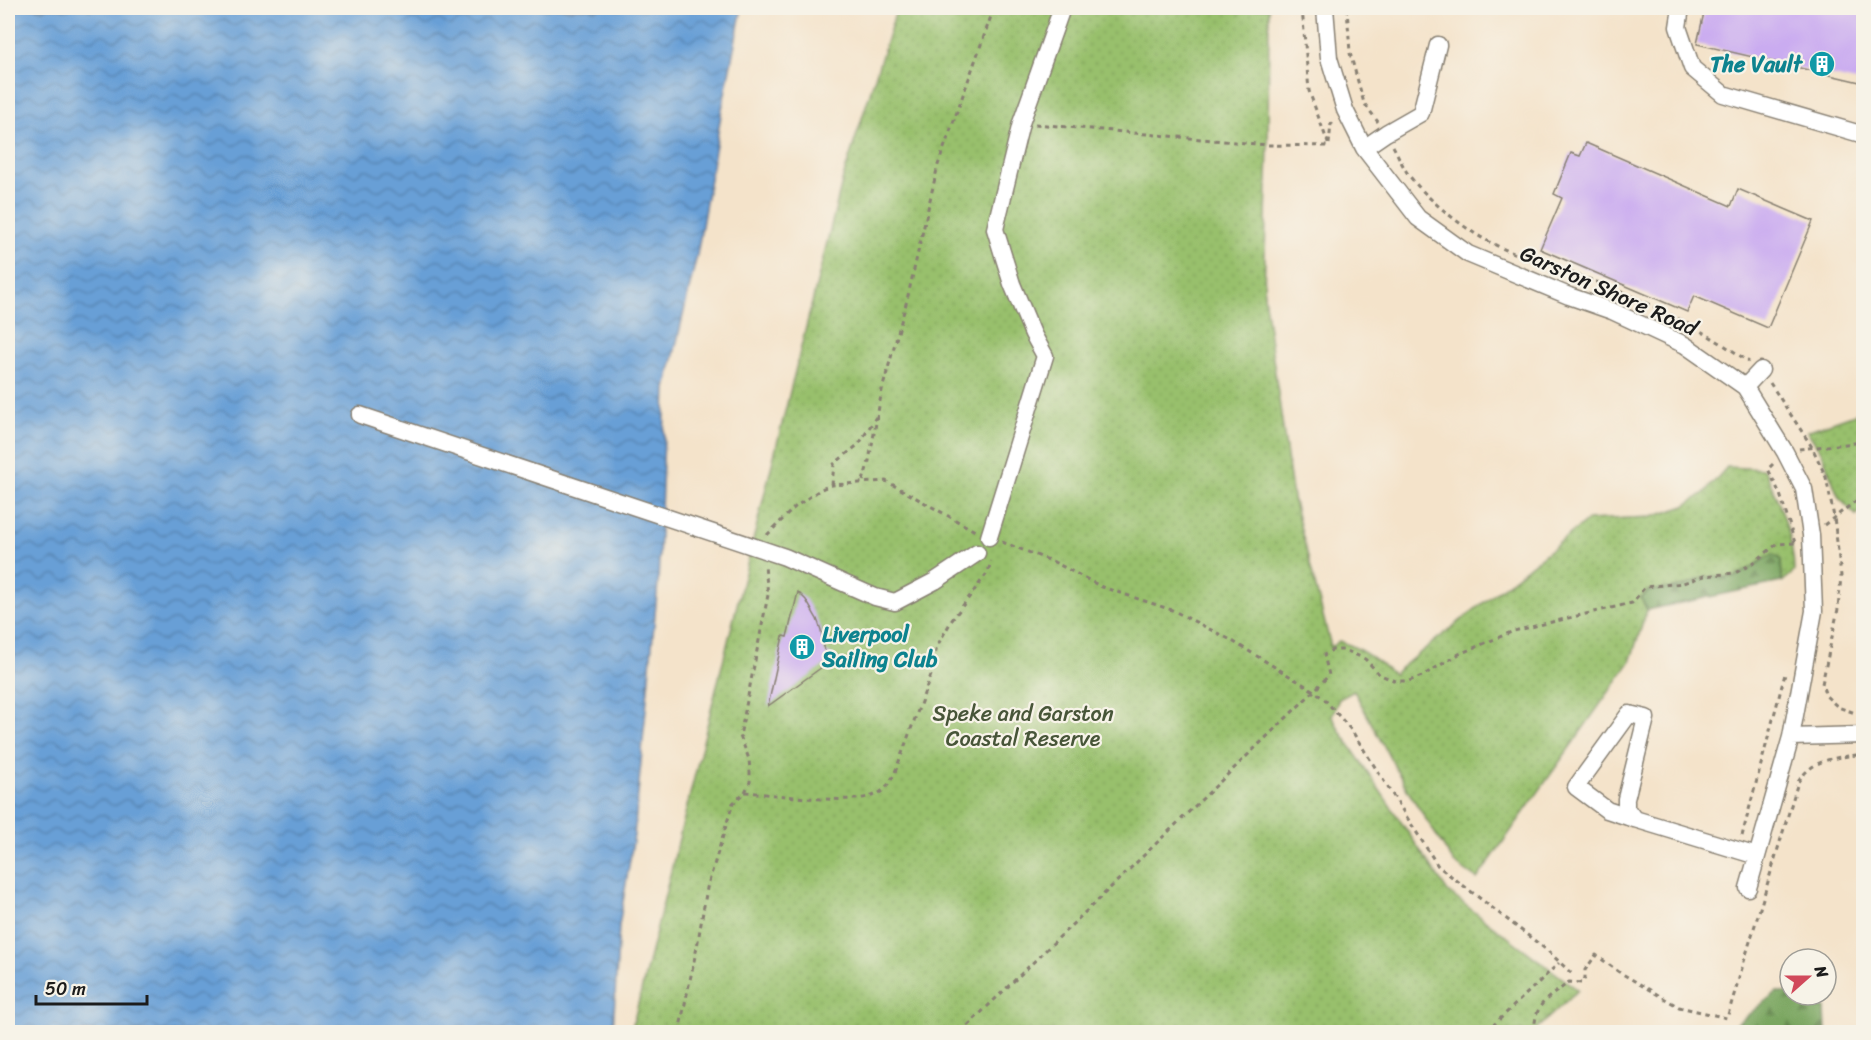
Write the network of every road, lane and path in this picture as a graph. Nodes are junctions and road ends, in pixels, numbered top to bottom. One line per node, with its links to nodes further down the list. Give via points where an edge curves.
1 (994, 8): 14 (path, via 938,165)
2 (1062, 8): 8 (street)
3 (1302, 8): 8 (path, via 1309,91 1329,146 1268,145)
4 (1326, 8): 11 (street, Garston Shore Road, via 1329,58 1345,110)
5 (1347, 8): 9 (path, via 1350,53 1364,103)
6 (1681, 8): 10 (street, via 1678,27 1692,68 1723,94)
7 (1438, 45): 9 (street, via 1421,113)
8 (1021, 123): 24 (street, via 995,229 1012,284 1045,356)
9 (1386, 133): 11 (street); 12 (path, via 1409,174 1445,212 1484,239 1663,310)
10 (1863, 135)
11 (1364, 148): 13 (street, Garston Shore Road, via 1418,218 1468,254 1612,311 1685,345)
12 (1761, 370): 13 (street); 17 (path)
13 (1745, 387): 18 (street, Garston Shore Road)
14 (878, 413): 19 (path); 20 (path, via 859,444 834,464)
15 (360, 415): 26 (street)
16 (1863, 442): 17 (path)
17 (1812, 447): 18 (path); 22 (path, via 1826,477)
18 (1785, 452): 23 (street, Garston Shore Road, via 1804,489); 25 (path, via 1768,469)
19 (863, 481): 20 (path); 24 (path, via 886,481)
20 (832, 485): 26 (path, via 795,507 761,540)
21 (1863, 495): 22 (path)
22 (1834, 517): 23 (path); 30 (path, via 1841,576 1822,684 1826,696 1838,707)
23 (1811, 535): 25 (path); 32 (street, Garston Shore Road, via 1814,611)
24 (989, 537): 29 (path, via 1054,562 1102,587 1172,610 1229,639); 34 (path, via 988,572 937,646 927,686 894,776 885,788 877,794 844,800)
25 (1795, 543): 29 (path, via 1777,544 1735,573 1645,587 1632,603 1514,631 1409,681 1380,675 1355,653 1332,650 1324,656 1329,675)
26 (764, 551): 27 (street, via 895,602); 34 (path, via 768,595 740,736 749,759 750,782)
27 (977, 554)
28 (1786, 669): 36 (path)
29 (1314, 692): 39 (path, via 1352,731 1438,866); 42 (path)
30 (1863, 713)
31 (1863, 735): 32 (street)
32 (1791, 737): 37 (street, Garston Shore Road)
33 (1863, 754): 44 (path, via 1814,764 1798,782 1727,1018 1679,1007 1596,955 1585,970 1582,983 1569,982 1540,1006 1535,1014)
34 (745, 792): 41 (path, via 733,803 707,888)
35 (1631, 818): 35 (street, via 1607,810 1576,787 1629,714 1646,718 1626,799); 37 (street)
36 (1741, 837)
37 (1757, 856): 38 (street, Garston Shore Road)
38 (1748, 888)
39 (1559, 963): 40 (path); 43 (path)
40 (1572, 974)
41 (679, 1032)
42 (961, 1032)
43 (1486, 1032)
44 (1534, 1032)

